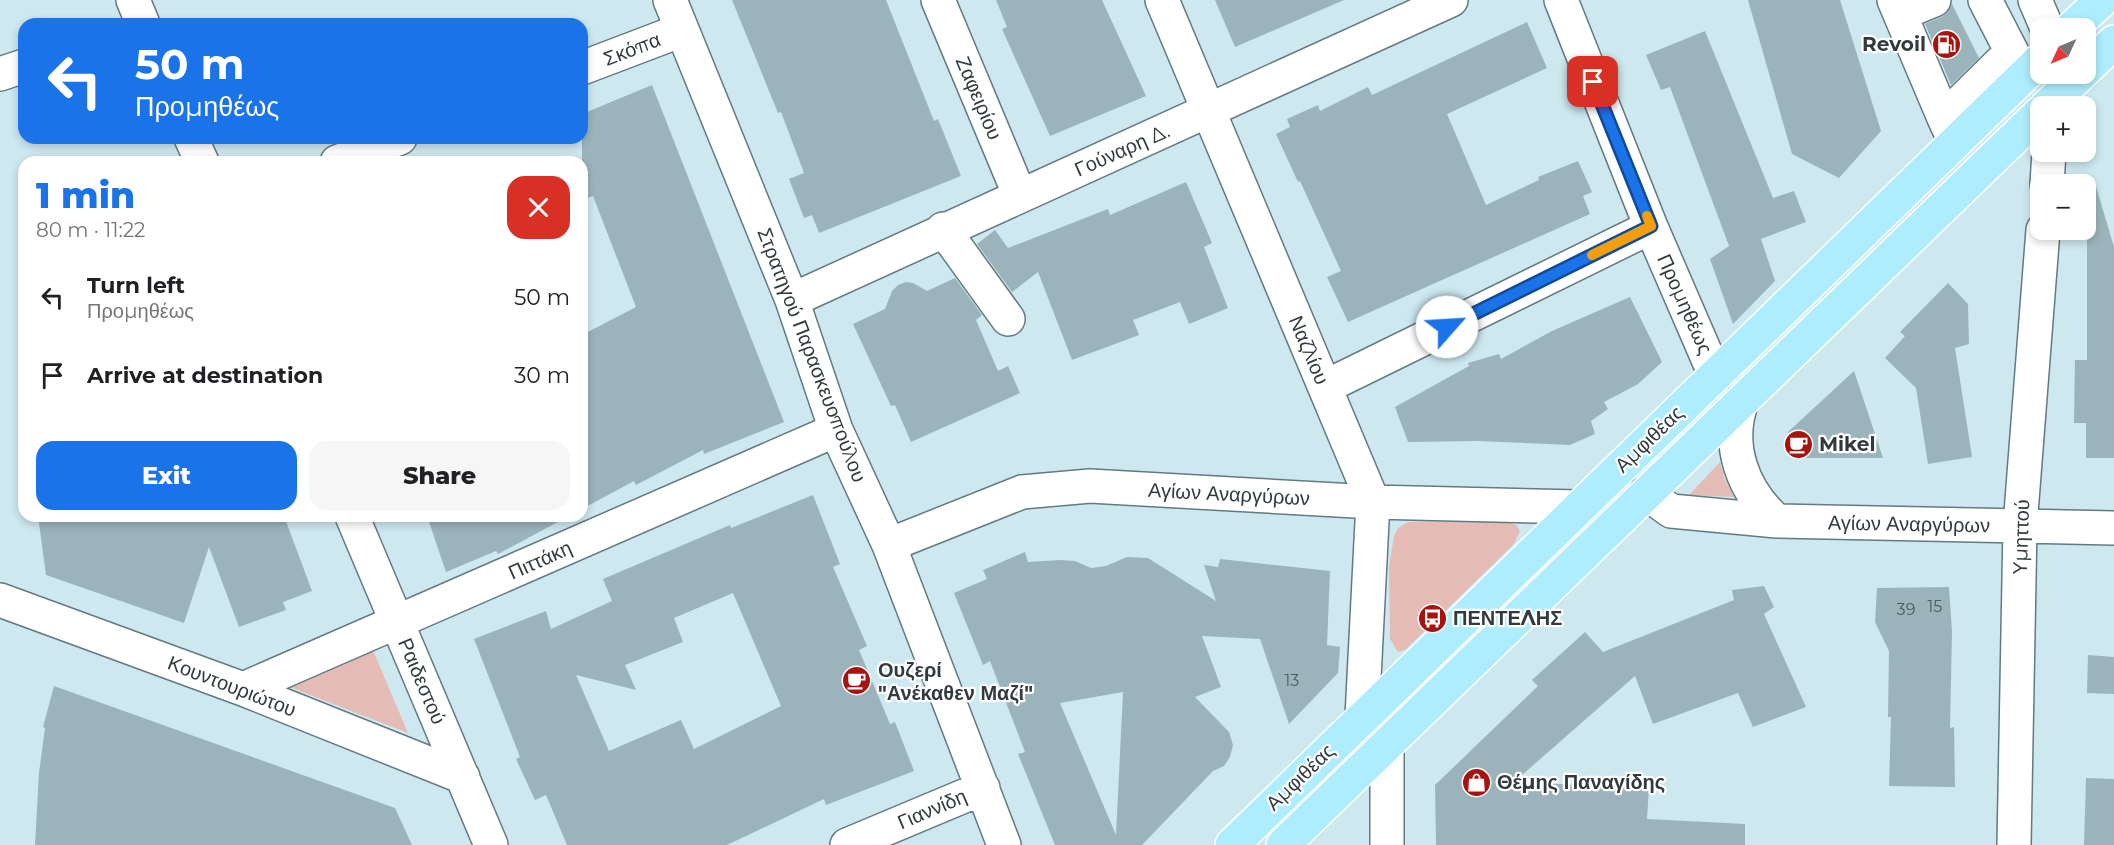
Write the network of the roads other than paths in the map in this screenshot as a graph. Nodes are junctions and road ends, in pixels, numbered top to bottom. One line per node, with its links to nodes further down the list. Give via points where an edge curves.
1 (133, 0): 12 (street)
2 (670, 0): 15 (street, Στρατηγού Παρασκευοπούλου)
3 (938, 0): 30 (street, Ζαφειρίου)
4 (1162, 0): 25 (street, Ναζλίου)
5 (1451, 0): 25 (street, Γούναρη Δ.)
6 (1561, 0): 31 (street, Προμηθέως)
7 (1934, 0): 11 (street)
8 (1985, 0): 18 (street)
9 (2035, 0): 13 (street)
10 (2102, 0): 14 (main road)
11 (1897, 7): 27 (street)
12 (140, 18)
13 (2043, 18)
14 (2083, 18)
15 (682, 30): 20 (street, Σκόπα); 34 (street, Στρατηγού Παρασκευοπούλου)
16 (2114, 42): 17 (main road)
17 (2096, 59)
18 (2030, 61)
19 (2030, 63): 27 (main road, Αμφιθέας)
20 (588, 66)
21 (18, 68): 22 (street)
22 (0, 74)
23 (2071, 84): 24 (main road, Αμφιθέας)
24 (2059, 96)
25 (1209, 111): 30 (street, Γούναρη Δ.); 37 (street, Ναζλίου)
26 (2030, 124): 38 (main road, Αμφιθέας)
27 (1950, 130): 36 (main road, Αμφιθέας)
28 (384, 144): 29 (street)
29 (353, 156)
30 (1020, 196): 32 (street, Γούναρη Δ.)
31 (1651, 226): 36 (street, Προμηθέως); 37 (street)
32 (943, 229): 34 (street, Γούναρη Δ.); 35 (street)
33 (2042, 240): 45 (street, Υμηττού)
34 (792, 300): 39 (street, Στρατηγού Παρασκευοπούλου)
35 (1008, 319)
36 (1715, 375): 42 (main road, Αμφιθέας)
37 (1325, 387): 41 (street, Ναζλίου)
38 (1742, 401): 40 (main road, Αμφιθέας); 43 (street, via 1735,428 1738,462 1755,498)
39 (836, 430): 47 (street, Στρατηγού Παρασκευοπούλου); 49 (street, Πιττάκη)
40 (1646, 494): 43 (street, Αγίων Αναργύρων, via 1671,511); 52 (main road, Αμφιθέας)
41 (1373, 502): 42 (street, Αγίων Αναργύρων); 47 (street, Αγίων Αναργύρων, via 1090,486 1022,492); 51 (street, Ναζλίου)
42 (1579, 507): 51 (main road, Αμφιθέας)
43 (1777, 521): 45 (street, Αγίων Αναργύρων)
44 (355, 522): 49 (street, Ραιδεστού)
45 (2020, 526): 46 (street, Αγίων Αναργύρων); 63 (street, Υμηττού)
46 (2114, 528)
47 (889, 545): 54 (street, Στρατηγού Παρασκευοπούλου)
48 (0, 600): 50 (street, Κουντουριώτου)
49 (397, 622): 50 (street, Πιττάκη); 53 (street, Ραιδεστού)
50 (243, 689): 53 (street, Κουντουριώτου)
51 (1362, 717): 55 (main road, Αμφιθέας)
52 (1387, 744): 61 (main road, Αμφιθέας); 62 (street)
53 (463, 777): 56 (street, Ραιδεστού)
54 (983, 788): 57 (street, Γιαννίδη); 58 (street, Στρατηγού Παρασκευοπούλου)
55 (1258, 818): 59 (street, Αμφιθέας); 60 (main road, Αμφιθέας)
56 (491, 845)
57 (847, 845)
58 (1004, 845)
59 (1213, 845)
60 (1232, 845)
61 (1283, 845)
62 (1387, 845)
63 (2014, 845)

